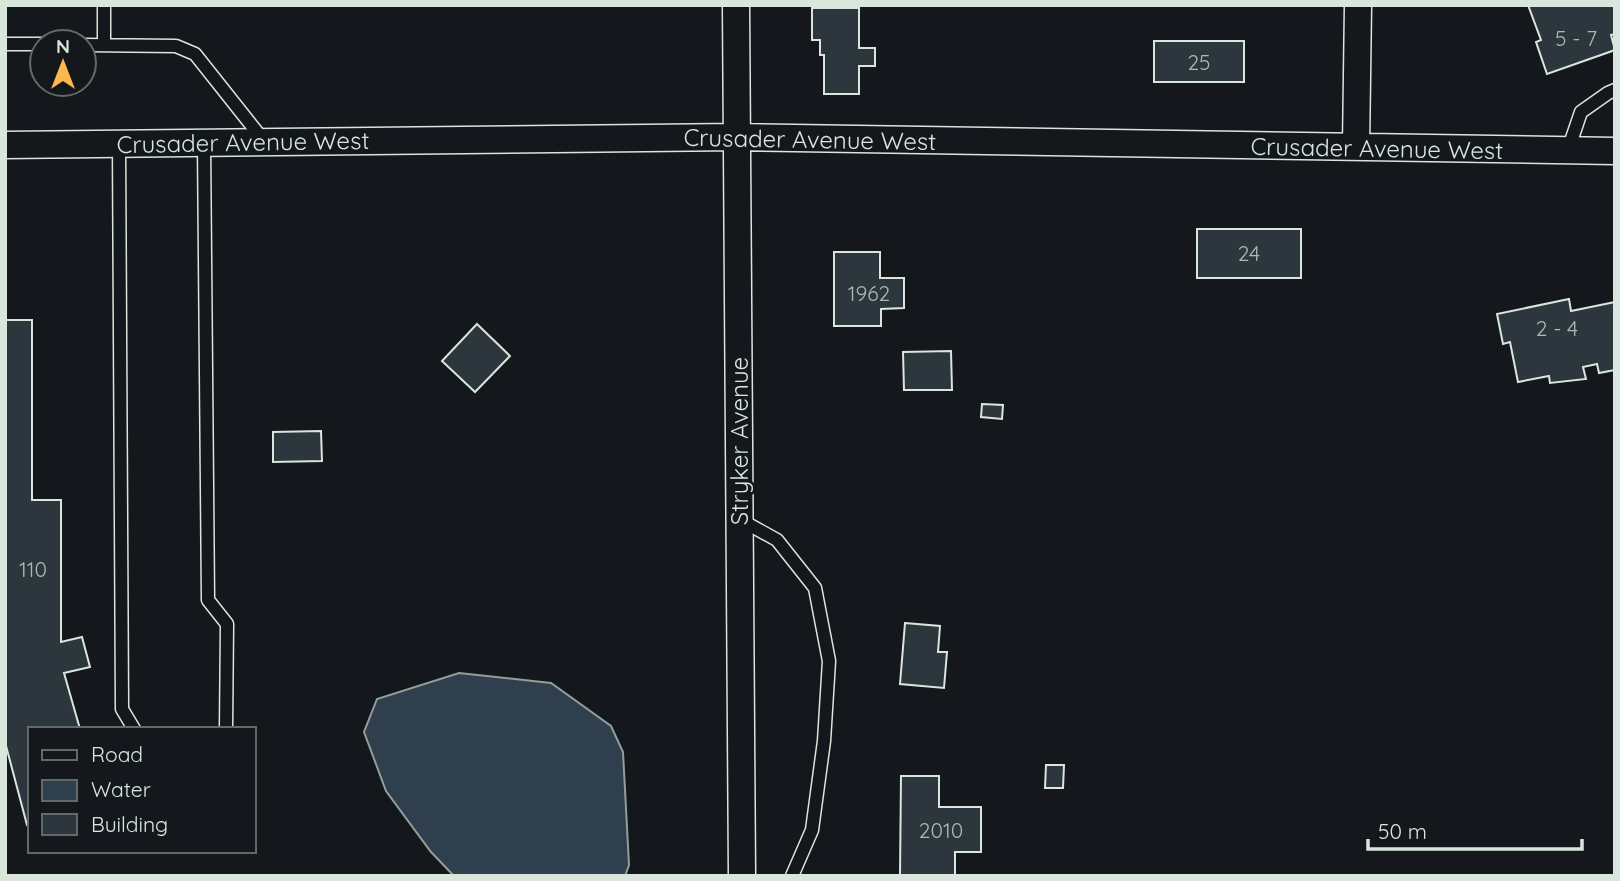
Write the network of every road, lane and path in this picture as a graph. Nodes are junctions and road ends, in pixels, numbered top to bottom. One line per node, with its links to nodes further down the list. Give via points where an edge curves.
1 (104, 5): 7 (lane)
2 (736, 5): 9 (street, Stryker Avenue)
3 (1358, 5): 14 (street)
4 (5, 44): 5 (lane)
5 (28, 44)
6 (98, 45): 7 (lane)
7 (104, 45): 10 (lane, via 176,46 195,54)
8 (1615, 90): 15 (lane, via 1581,112)
9 (737, 137): 10 (street, Crusader Avenue West); 14 (street, Crusader Avenue West); 17 (street, Stryker Avenue)
10 (264, 142): 12 (street, Crusader Avenue West)
11 (119, 143): 12 (street, Crusader Avenue West); 13 (street, Crusader Avenue West); 18 (lane, via 122,709)
12 (204, 143): 19 (lane, via 208,600 227,624)
13 (5, 145)
14 (1356, 147): 15 (street, Crusader Avenue West)
15 (1568, 150): 16 (street, Crusader Avenue West)
16 (1615, 151)
17 (739, 519): 20 (street, Stryker Avenue); 21 (lane, via 777,540 815,588 829,661 812,830)
18 (133, 727)
19 (226, 727)
20 (742, 876)
21 (792, 876)

